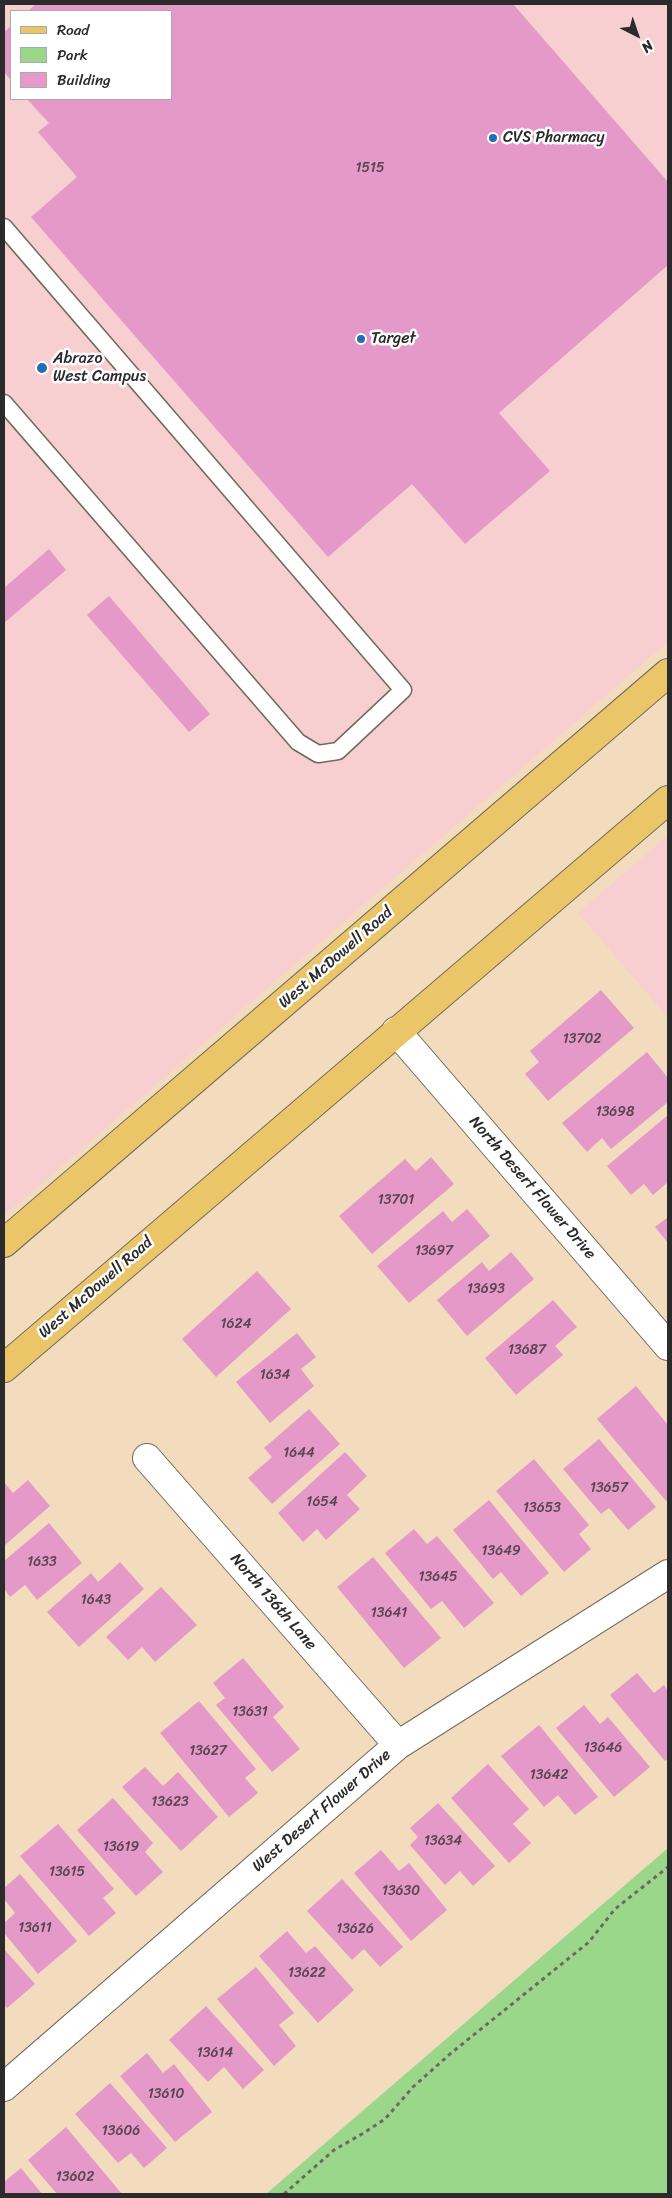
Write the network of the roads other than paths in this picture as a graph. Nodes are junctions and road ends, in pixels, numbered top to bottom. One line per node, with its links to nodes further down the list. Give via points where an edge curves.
1 (4, 227): 2 (lane, via 402,690 338,751 318,754 298,742)
2 (4, 403)
3 (668, 673): 6 (main road, West McDowell Road)
4 (668, 800): 5 (main road, West McDowell Road)
5 (396, 1031): 7 (street, North Desert Flower Drive); 8 (main road, West McDowell Road)
6 (4, 1243)
7 (668, 1346)
8 (4, 1368)
9 (147, 1458): 11 (street, North 136th Lane)
10 (668, 1574): 11 (street, West Desert Flower Drive)
11 (398, 1745): 12 (street, West Desert Flower Drive)
12 (4, 2087)

